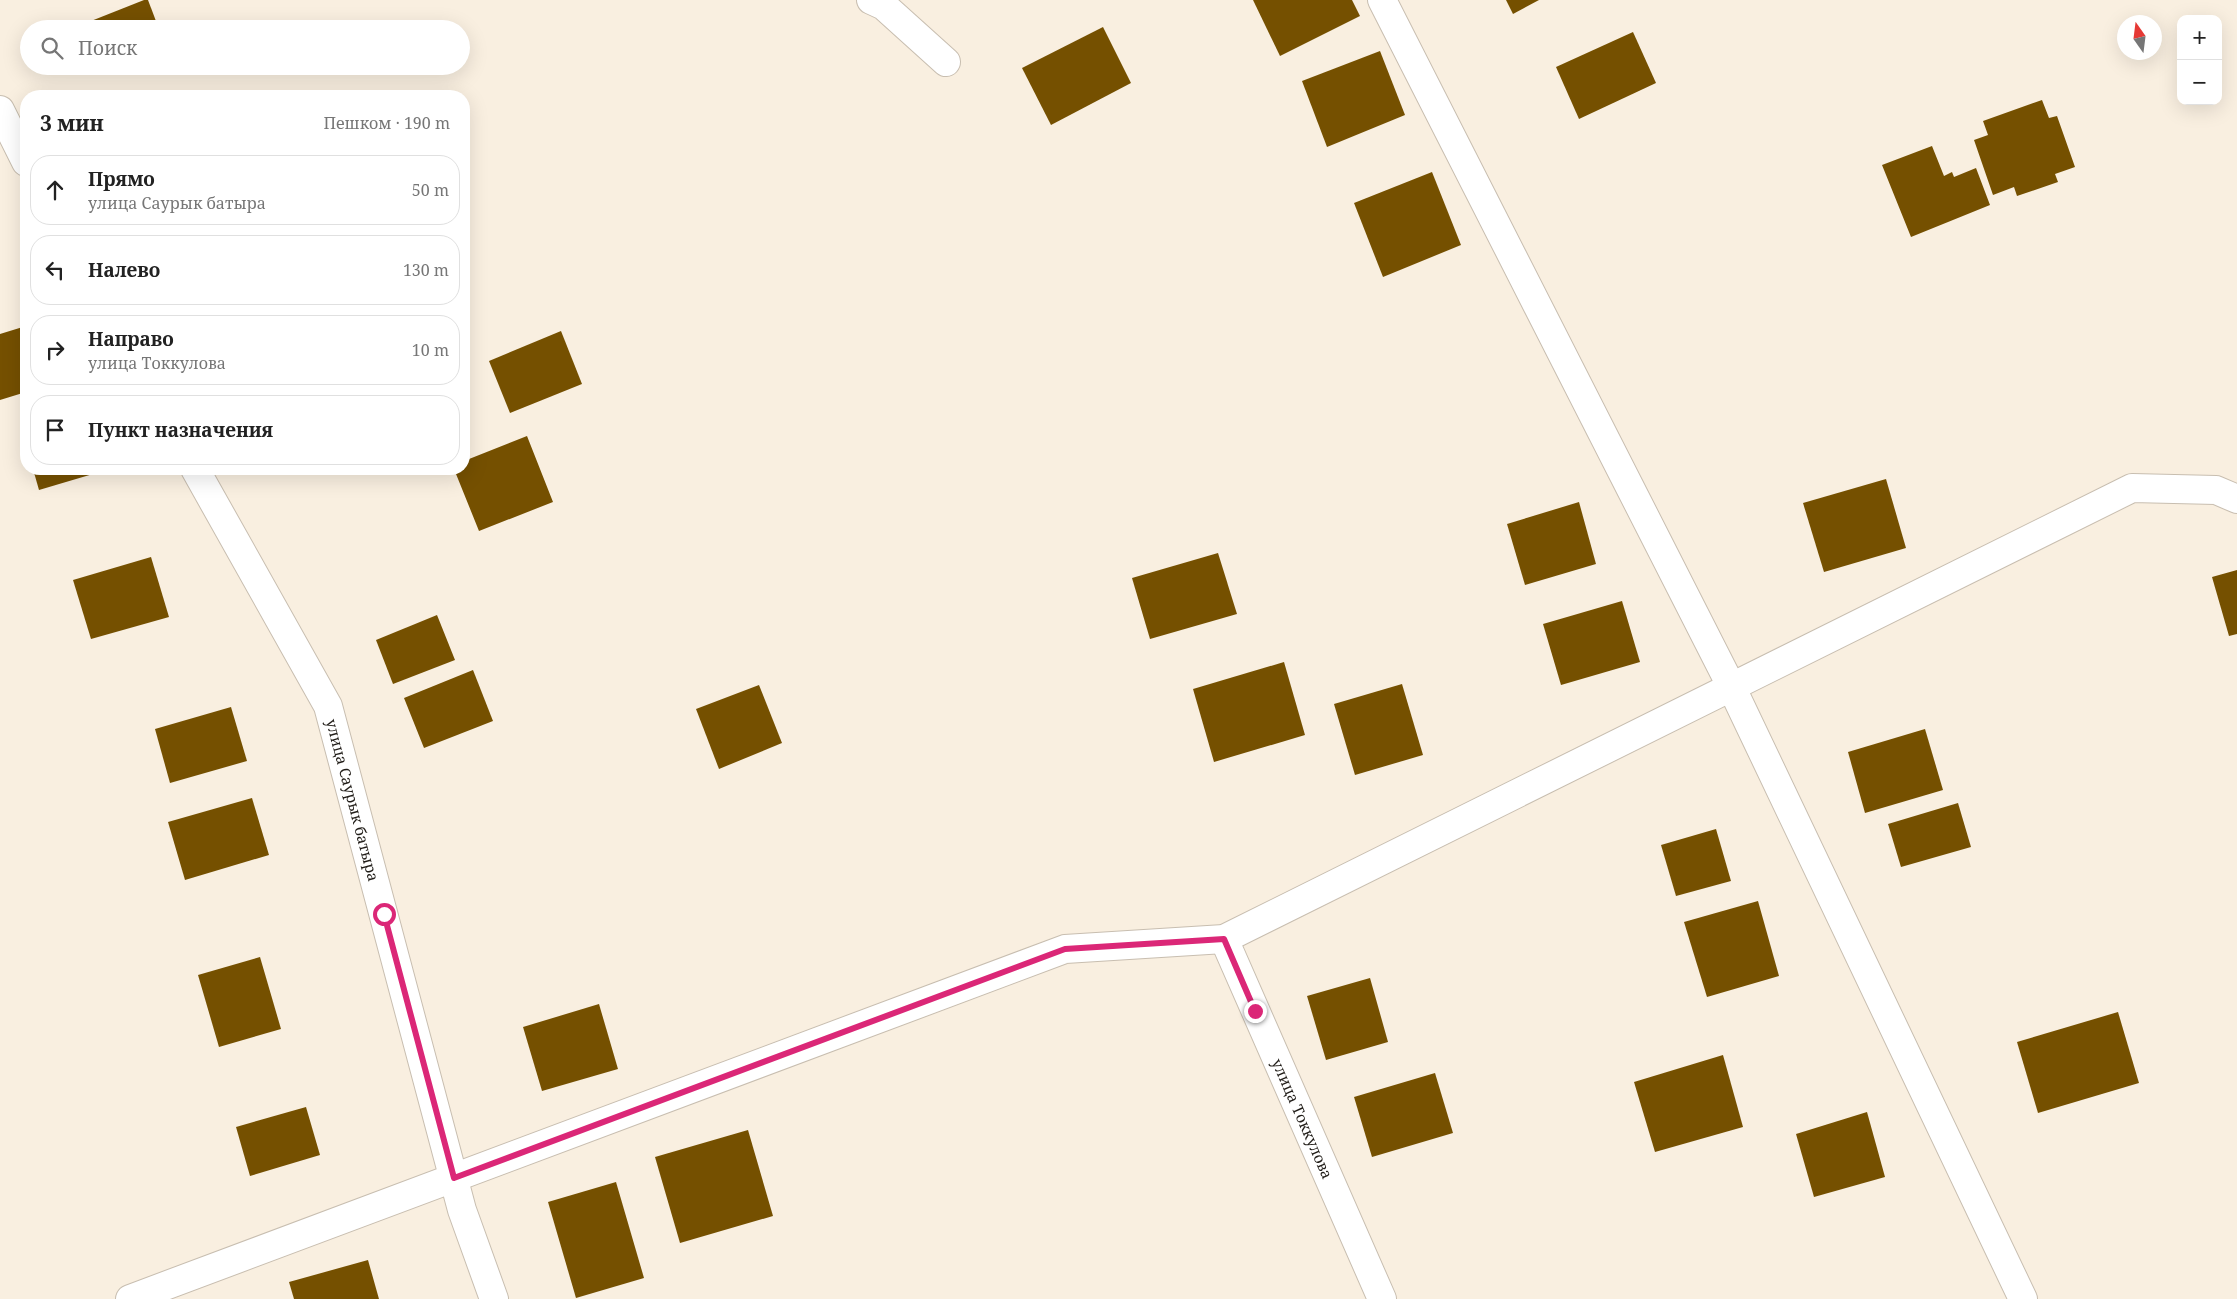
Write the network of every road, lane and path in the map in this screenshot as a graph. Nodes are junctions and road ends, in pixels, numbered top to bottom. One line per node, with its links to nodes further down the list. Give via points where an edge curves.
1 (871, 0): 3 (street, via 884,6)
2 (1382, 0): 8 (street)
3 (946, 62)
4 (0, 110): 5 (street)
5 (20, 150)
6 (198, 475): 10 (street, улица Саурык батыра, via 328,706)
7 (2237, 499): 8 (street, via 2216,490 2132,488)
8 (1731, 686): 9 (street); 14 (street)
9 (1224, 939): 10 (street, via 1065,949); 13 (street, улица Токкулова)
10 (454, 1178): 11 (street); 12 (street, улица Саурык батыра)
11 (130, 1299)
12 (494, 1299)
13 (1382, 1299)
14 (2023, 1299)

